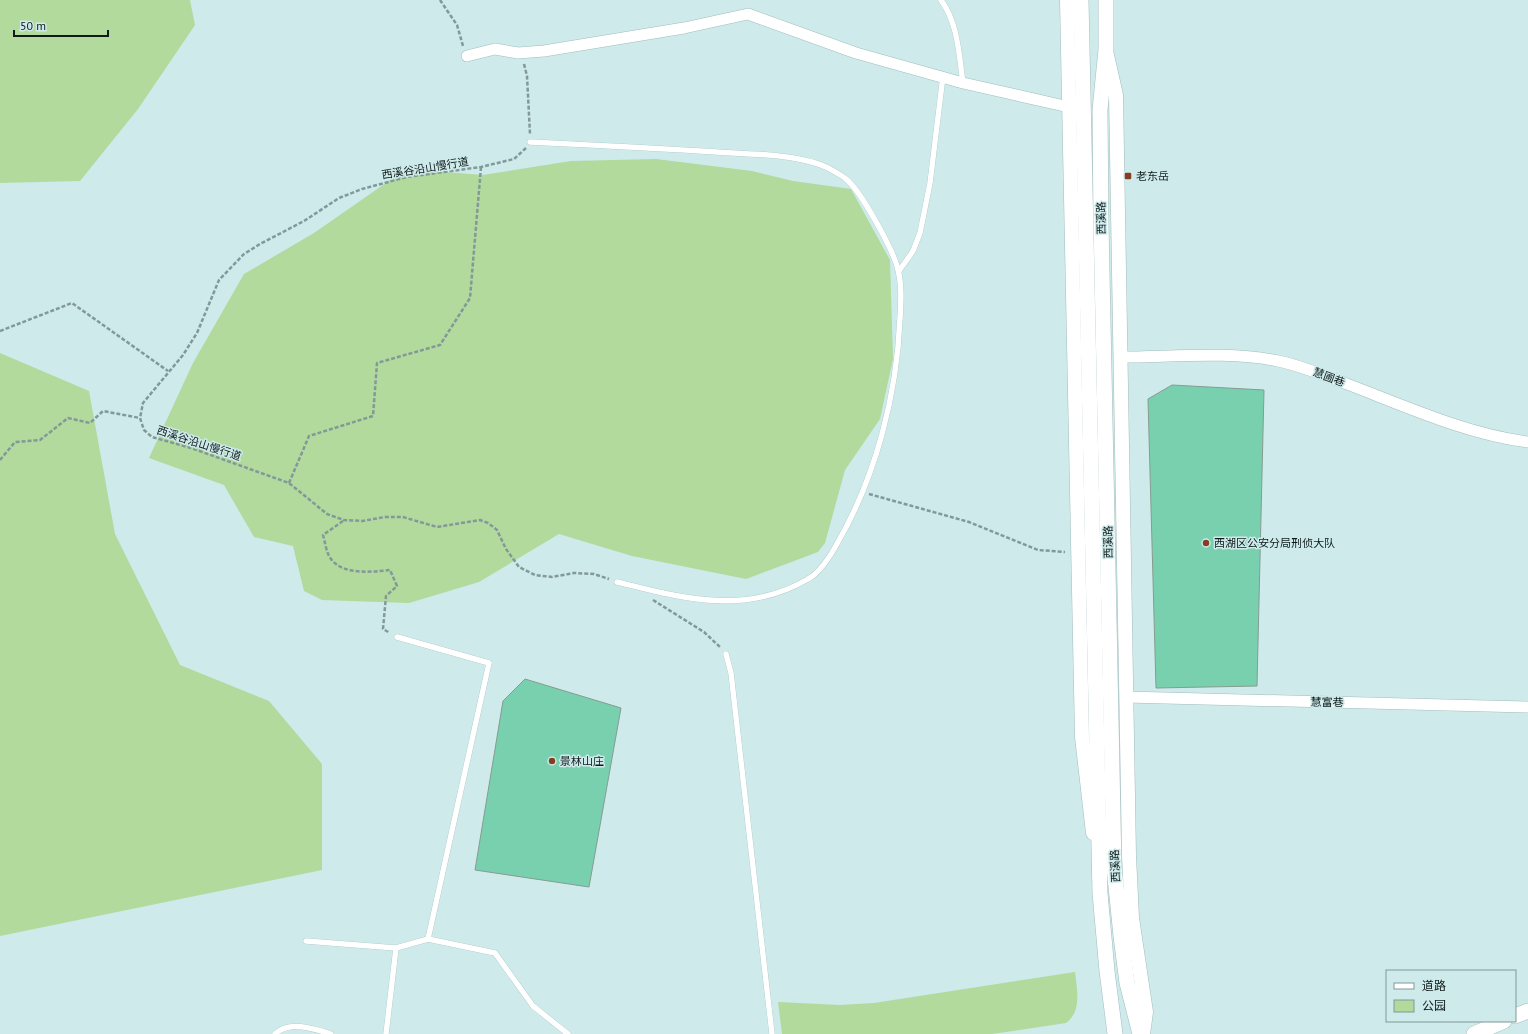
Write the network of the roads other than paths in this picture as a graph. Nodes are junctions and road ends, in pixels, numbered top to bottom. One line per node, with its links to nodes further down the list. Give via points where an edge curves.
1 (941, 0): 8 (lane, via 949,11 956,35)
2 (1067, 0): 9 (street, 西溪路)
3 (1081, 0): 19 (main road, 西溪路)
4 (1106, 0): 5 (main road, 西溪路)
5 (1106, 49): 12 (street, 西溪路, via 1116,95); 32 (main road, 西溪路, via 1100,110 1114,867 1127,983)
6 (467, 56): 7 (street, via 495,49 518,53 544,51 684,28 748,14 856,52)
7 (943, 76): 8 (street); 11 (lane, via 930,183 920,233)
8 (963, 83): 9 (street)
9 (1069, 107): 19 (street, 西溪路, via 1082,737)
10 (530, 142): 11 (lane, via 760,155 818,164 848,180 895,257)
11 (899, 272): 14 (lane, via 900,331 894,384 882,432 847,526 830,555 810,578 784,590 757,598 733,601 701,601)
12 (1121, 357): 13 (street, 慧圃巷, via 1247,356 1278,361 1310,370 1447,421 1505,439); 17 (street, 西溪路)
13 (1528, 442)
14 (617, 582)
15 (397, 637): 20 (lane, via 489,663)
16 (726, 654): 30 (lane, via 731,673)
17 (1126, 698): 18 (street, 慧富巷); 33 (street, 西溪路, via 1131,895 1146,1012)
18 (1528, 707)
19 (1100, 893): 31 (main road, 西溪路)
20 (428, 939): 22 (lane); 29 (lane, via 495,953 533,1006)
21 (306, 941): 22 (lane)
22 (396, 948): 28 (lane)
23 (1528, 1011): 24 (main road)
24 (1516, 1016)
25 (1502, 1022): 34 (main road)
26 (275, 1034): 27 (lane, via 290,1027)
27 (332, 1034)
28 (386, 1034)
29 (568, 1034)
30 (772, 1034)
31 (1115, 1034)
32 (1140, 1034)
33 (1143, 1034)
34 (1474, 1034)

